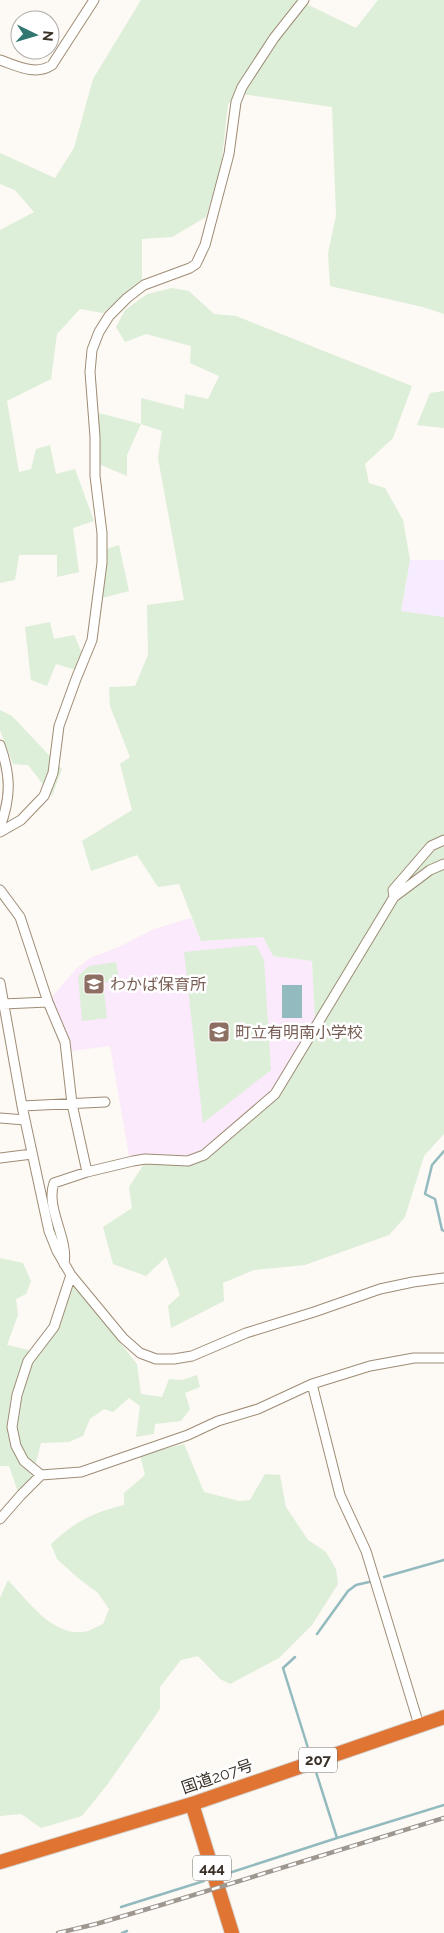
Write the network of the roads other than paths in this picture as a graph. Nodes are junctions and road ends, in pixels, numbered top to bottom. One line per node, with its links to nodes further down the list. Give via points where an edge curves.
1 (94, 0): 3 (street, via 52,65 45,70)
2 (304, 0): 6 (street, via 242,87 236,102 220,191 205,245 196,264 144,285 126,298 109,316 95,341 90,372 102,563 92,640 59,726 53,773 44,796 21,820)
3 (0, 60)
4 (0, 745): 5 (street, via 7,763 9,782 7,808)
5 (0, 827)
6 (0, 832)
7 (444, 840): 10 (street, via 431,846 393,890)
8 (444, 864): 10 (street, via 430,870)
9 (0, 890): 12 (street, via 20,917)
10 (394, 897): 21 (street, via 275,1094 204,1155 188,1161 145,1159)
11 (0, 983): 13 (street)
12 (48, 1002): 13 (street); 15 (street, via 65,1042)
13 (3, 1004): 16 (street)
14 (105, 1102): 15 (street)
15 (72, 1104): 16 (street); 21 (street)
16 (22, 1106): 18 (street)
17 (0, 1118): 18 (street)
18 (25, 1120): 19 (street)
19 (32, 1154): 20 (street); 22 (street, via 49,1231)
20 (0, 1158)
21 (87, 1172): 22 (street, via 60,1180 52,1189 56,1220 66,1255)
22 (64, 1264): 23 (street)
23 (71, 1275): 24 (street, via 123,1338 140,1353 174,1359 192,1356 246,1332 380,1288); 27 (street, via 54,1327 28,1361 17,1395 12,1427 16,1446 24,1461)
24 (444, 1278)
25 (444, 1358): 26 (street, via 414,1358 370,1366)
26 (312, 1384): 27 (street, via 258,1409 81,1472); 30 (street, via 340,1494 366,1551)
27 (41, 1475): 28 (street)
28 (0, 1519)
29 (444, 1717): 30 (highway, 国道207号 / 207)
30 (420, 1725): 31 (highway, 国道207号 / 207)
31 (192, 1804): 32 (highway, 国道207号 / 207); 33 (highway, 444)
32 (0, 1862)
33 (232, 1933)

